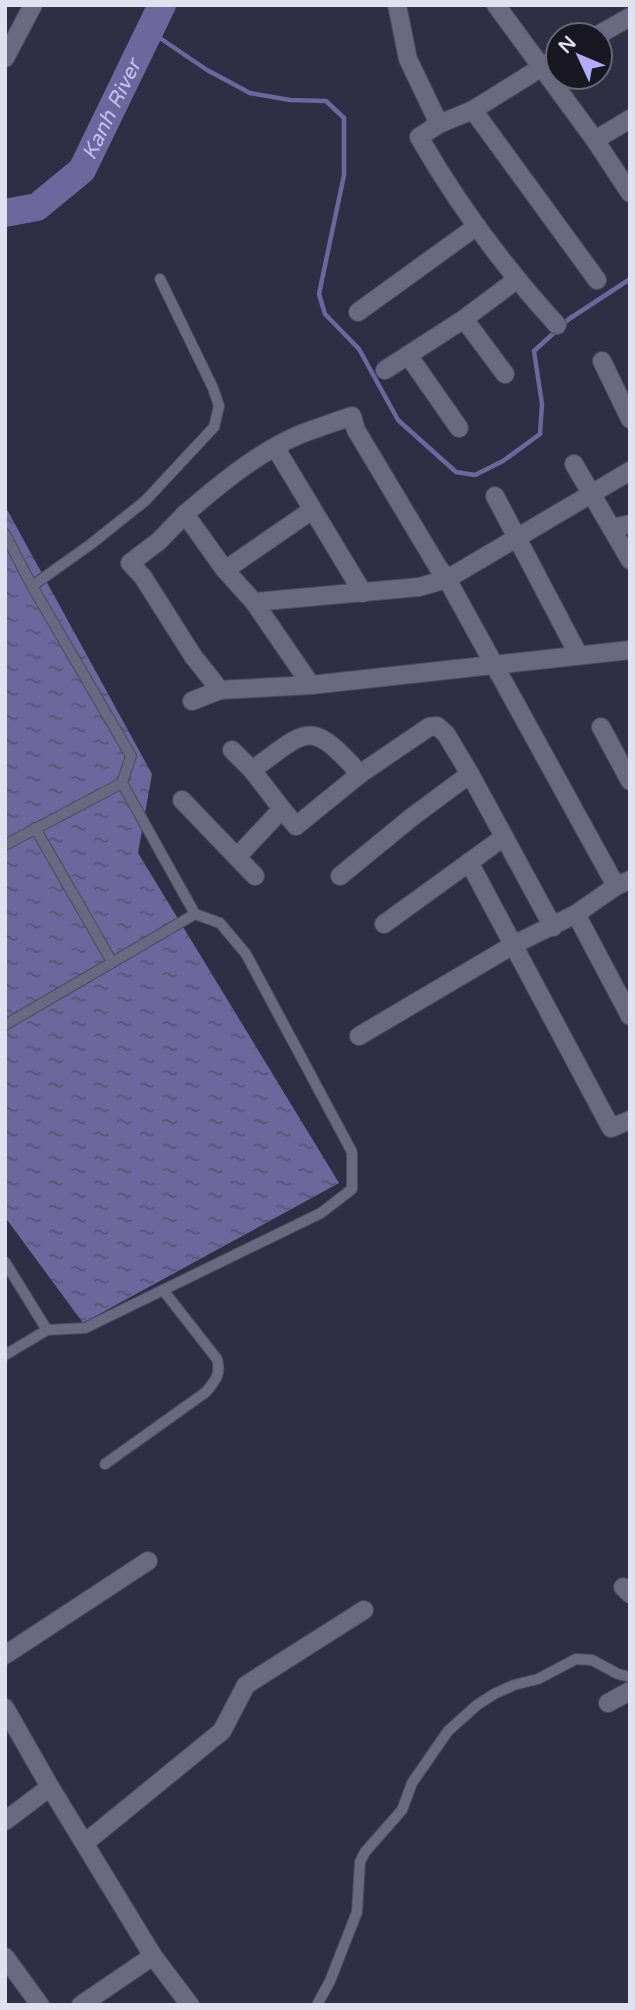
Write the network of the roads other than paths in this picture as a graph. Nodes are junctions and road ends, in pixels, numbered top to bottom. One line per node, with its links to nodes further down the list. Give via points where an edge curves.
1 (33, 5): 4 (street)
2 (397, 5): 9 (street, via 408,59)
3 (496, 5): 6 (street)
4 (5, 58)
5 (544, 65): 6 (street)
6 (541, 67): 7 (street); 10 (street)
7 (473, 110): 9 (street); 14 (street)
8 (630, 119): 10 (street)
9 (439, 124): 12 (street, via 419,137)
10 (596, 140): 11 (street)
11 (630, 192)
12 (477, 226): 15 (street); 16 (street)
13 (160, 279): 38 (lane, via 213,388 219,406 215,427 145,501)
14 (597, 280)
15 (516, 281): 17 (street); 18 (street)
16 (358, 312)
17 (464, 319): 19 (street); 22 (street)
18 (557, 325)
19 (408, 355): 21 (street); 24 (street)
20 (602, 360): 23 (street)
21 (385, 370)
22 (505, 374)
23 (630, 419)
24 (459, 428)
25 (275, 447): 30 (street); 31 (street); 37 (street, via 352,416 356,430)
26 (574, 464): 28 (street)
27 (630, 471): 28 (street)
28 (591, 494): 32 (street); 34 (street)
29 (495, 496): 34 (street)
30 (312, 510): 36 (street); 39 (street)
31 (185, 514): 36 (street); 45 (street, via 130,563)
32 (621, 526): 35 (street)
33 (5, 534): 38 (lane)
34 (518, 536): 37 (street); 42 (street)
35 (630, 560)
36 (225, 570): 40 (street)
37 (447, 579): 39 (street); 43 (street)
38 (32, 586): 53 (lane, via 131,755)
39 (363, 593): 40 (street)
40 (254, 602): 44 (street)
41 (630, 650): 42 (street)
42 (578, 654): 43 (street)
43 (493, 665): 44 (street); 63 (street)
44 (311, 685): 45 (street)
45 (220, 690): 46 (street)
46 (192, 701)
47 (601, 727): 52 (street)
48 (232, 750): 49 (street)
49 (252, 770): 50 (street, via 296,738 310,734 329,742); 55 (street)
50 (360, 774): 51 (street, via 434,725 446,734); 55 (street, via 296,826)
51 (470, 774): 57 (street); 62 (street)
52 (630, 781)
53 (122, 783): 56 (lane); 64 (lane)
54 (182, 800): 59 (street)
55 (282, 809): 59 (street)
56 (35, 828): 58 (lane); 69 (lane)
57 (504, 836): 60 (street); 67 (street)
58 (5, 845)
59 (237, 857): 61 (street)
60 (469, 862): 66 (street); 68 (street)
61 (255, 876)
62 (340, 876)
63 (623, 883): 65 (street)
64 (195, 914): 69 (lane); 75 (lane, via 220,923 246,954 352,1152 352,1189 321,1213)
65 (576, 914): 67 (street); 70 (street)
66 (384, 924)
67 (552, 927): 68 (street)
68 (513, 945): 72 (street); 73 (street, via 611,1128)
69 (112, 962): 71 (lane)
70 (630, 1016)
71 (5, 1025)
72 (359, 1036)
73 (630, 1120)
74 (5, 1262): 76 (lane)
75 (163, 1290): 76 (lane, via 85,1328); 78 (lane, via 217,1359 217,1380)
76 (47, 1331): 77 (lane)
77 (5, 1354)
78 (104, 1464)
79 (148, 1562): 81 (street)
80 (364, 1610): 88 (street, via 246,1685 222,1731)
81 (5, 1655)
82 (630, 1676): 94 (lane, via 592,1660 576,1659 494,1695 448,1731 412,1783 402,1810 360,1861 357,1912)
83 (630, 1691): 84 (street)
84 (607, 1703)
85 (8, 1720): 86 (street)
86 (50, 1787): 87 (street); 88 (street)
87 (5, 1821)
88 (86, 1842): 89 (street)
89 (153, 1956): 92 (street); 93 (street)
90 (5, 1957): 91 (street)
91 (40, 2005)
92 (81, 2005)
93 (190, 2005)
94 (317, 2005)

